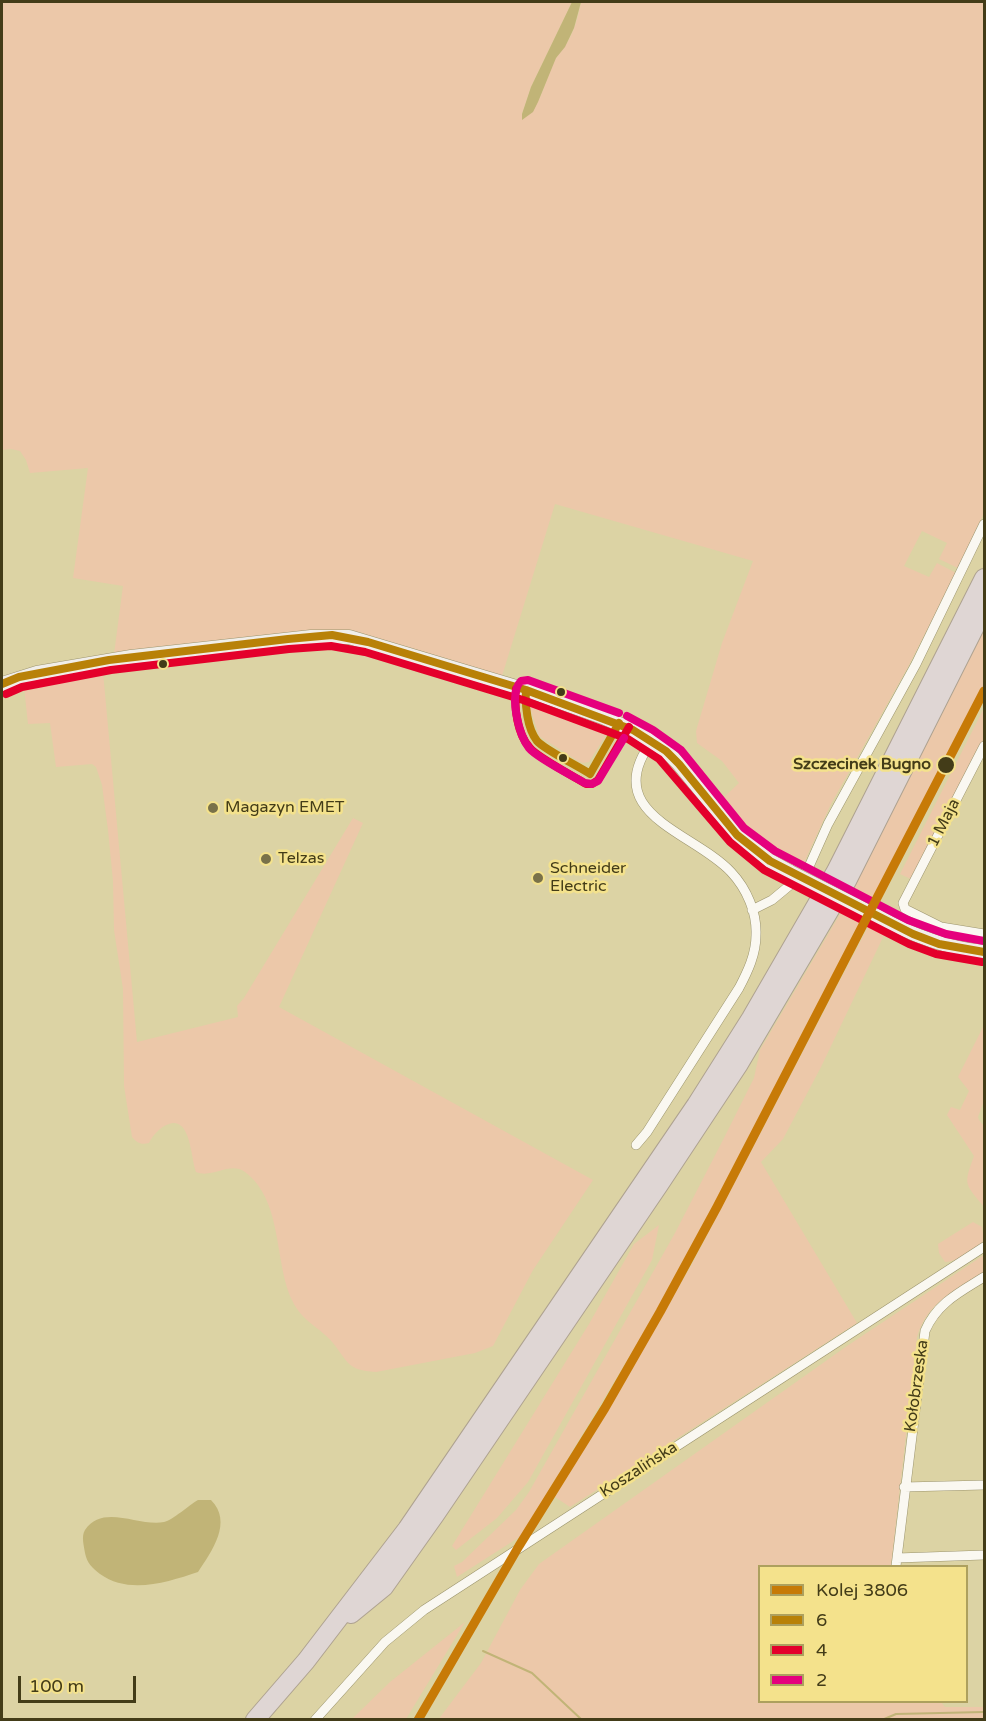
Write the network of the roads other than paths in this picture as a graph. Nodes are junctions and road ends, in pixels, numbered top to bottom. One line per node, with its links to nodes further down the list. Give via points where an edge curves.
1 (984, 524): 7 (street, via 916,664 828,824 807,871 772,900)
2 (984, 578): 17 (highway, via 864,819 751,1018 407,1529)
3 (984, 609): 17 (highway, via 847,881 750,1045 633,1224 384,1587)
4 (2, 684): 5 (street, via 19,677 109,660 311,636 341,636 561,702 619,723)
5 (652, 741): 7 (street, via 637,768 640,800 660,823 731,871); 9 (street, bridge, via 692,777 737,835 770,861 913,934 939,944)
6 (984, 746): 8 (street, 1 Maja, via 903,906 940,927)
7 (752, 910): 10 (street, via 754,953 740,988)
8 (984, 934)
9 (984, 952)
10 (636, 1145)
11 (984, 1247): 19 (street, Koszalińska, via 424,1610 385,1642)
12 (984, 1276): 14 (street, Kołobrzeska, via 945,1302 925,1331)
13 (984, 1485): 14 (street)
14 (904, 1487): 16 (street, Kołobrzeska)
15 (984, 1555): 16 (street, Kołobrzeska)
16 (896, 1562)
17 (328, 1633): 18 (highway)
18 (255, 1719)
19 (315, 1719)

